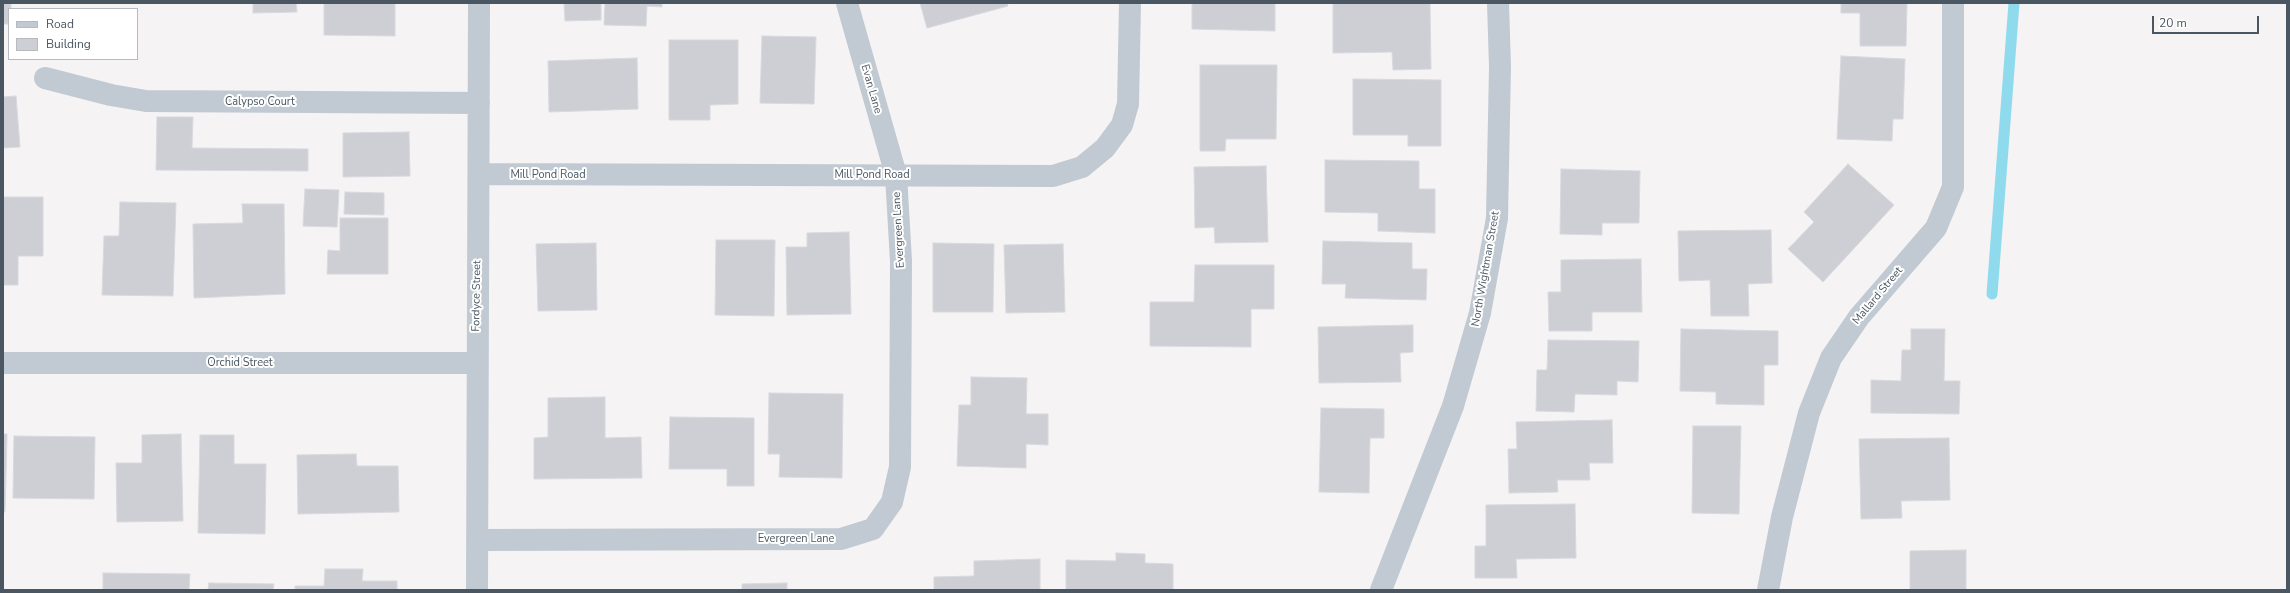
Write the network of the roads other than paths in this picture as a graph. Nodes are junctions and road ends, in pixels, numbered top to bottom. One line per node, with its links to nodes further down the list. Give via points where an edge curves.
1 (479, 3): 7 (street, Fordyce Street)
2 (847, 3): 9 (street, Evan Lane)
3 (1130, 3): 9 (street, Mill Pond Road, via 1128,104 1122,124 1105,148 1082,167 1053,176)
4 (1498, 3): 14 (street, North Wightman Street, via 1500,68 1497,218 1480,313 1453,406)
5 (1953, 3): 15 (street, Mallard Street, via 1953,188 1936,228 1859,317 1831,358 1809,413 1782,517)
6 (45, 78): 7 (street, Calypso Court, via 146,101)
7 (479, 102): 8 (street, Fordyce Street)
8 (479, 174): 9 (street, Mill Pond Road); 11 (street, Fordyce Street)
9 (896, 175): 12 (street, Evergreen Lane, via 901,261 900,467 892,502 873,528 841,539)
10 (3, 363): 11 (street, Orchid Street)
11 (476, 363): 12 (street, Fordyce Street)
12 (477, 540): 13 (street, Fordyce Street)
13 (478, 590)
14 (1380, 590)
15 (1768, 590)

